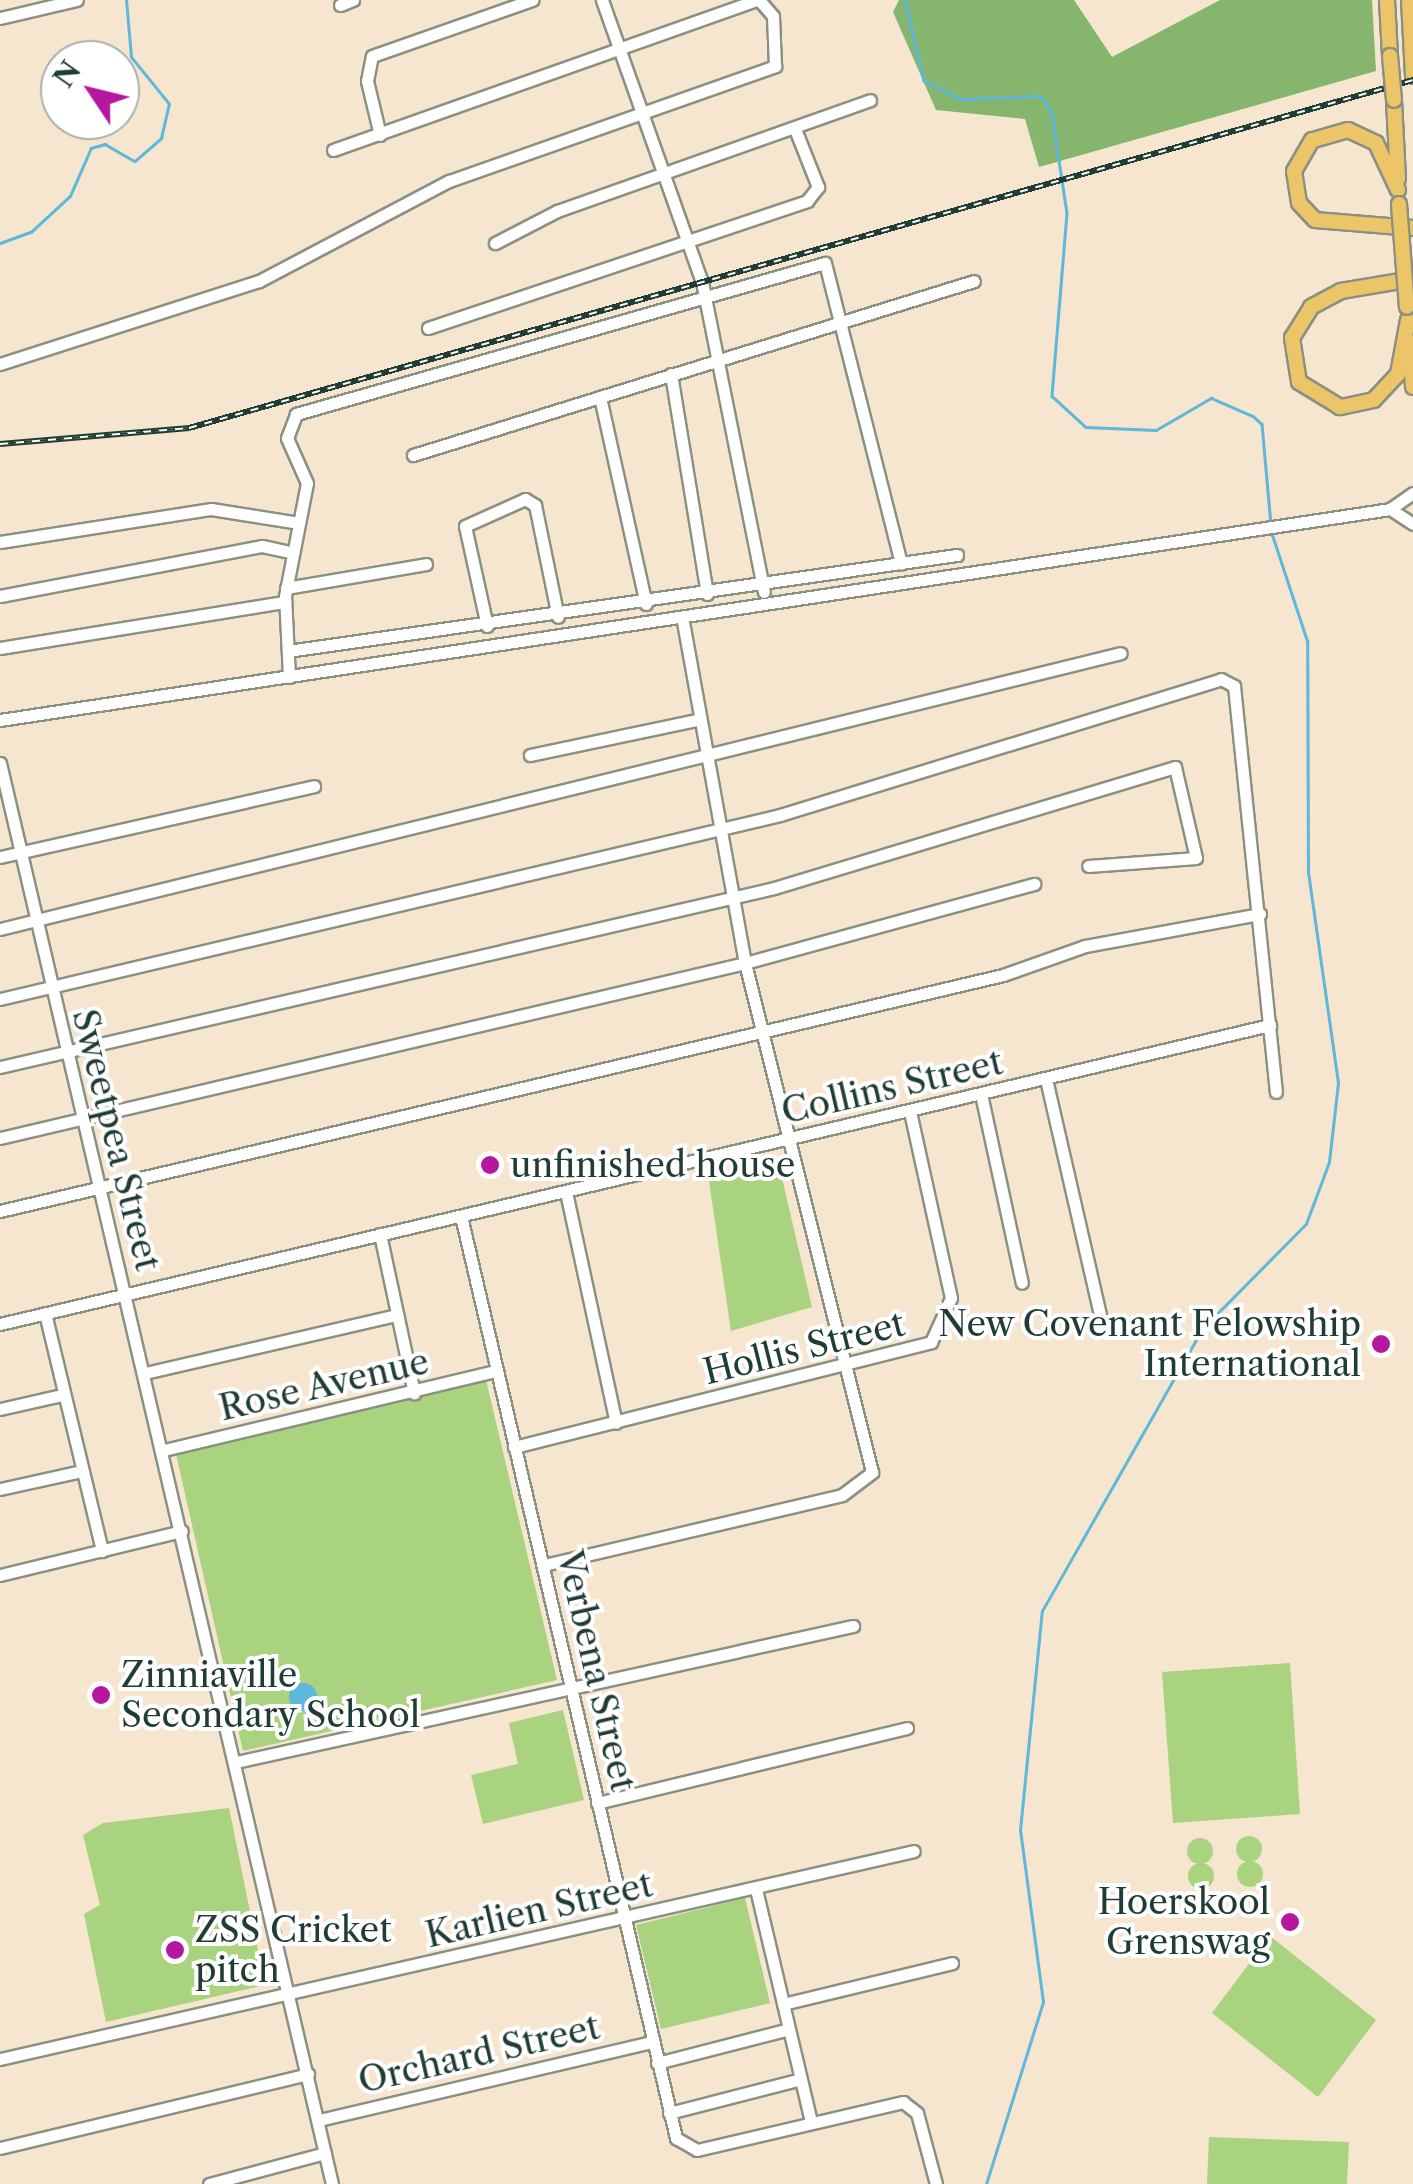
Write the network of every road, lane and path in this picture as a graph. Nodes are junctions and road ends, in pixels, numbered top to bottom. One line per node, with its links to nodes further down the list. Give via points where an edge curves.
1 (78, 0): 7 (street)
2 (532, 0): 14 (street, via 372,56 367,81)
3 (602, 0): 8 (street)
4 (757, 0): 8 (street); 12 (street, via 773,16 775,66)
5 (1388, 0): 17 (main road, bridge)
6 (1408, 0): 9 (main road)
7 (0, 18)
8 (622, 47): 12 (street); 14 (street)
9 (1411, 51): 10 (main road)
10 (1413, 76)
11 (870, 100): 13 (street)
12 (646, 112): 16 (street); 28 (street, via 449,182 259,280)
13 (795, 129): 16 (street); 19 (street, via 816,196)
14 (380, 135): 15 (street)
15 (333, 150)
16 (668, 174): 19 (street); 20 (street)
17 (1399, 197): 18 (main road, via 1376,143 1348,130 1312,140 1294,171 1299,202 1315,220); 24 (main road, bridge)
18 (1413, 228)
19 (689, 238): 23 (street); 26 (street)
20 (495, 243)
21 (1413, 279): 24 (main road, via 1311,307 1290,347 1300,382 1340,407 1374,400 1398,374)
22 (974, 282): 25 (street)
23 (705, 295): 25 (street, via 825,264); 27 (street); 35 (street, via 296,414 288,438 308,483)
24 (1408, 313): 30 (main road)
25 (843, 322): 27 (street); 41 (street)
26 (428, 328)
27 (718, 359): 29 (street); 42 (street)
28 (0, 364)
29 (671, 374): 31 (street); 44 (street)
30 (1413, 386)
31 (600, 397): 32 (street); 48 (street)
32 (413, 455)
33 (1413, 492): 34 (street)
34 (1390, 508): 36 (street); 46 (street)
35 (293, 522): 37 (street, via 211,509); 38 (street)
36 (1413, 524)
37 (0, 542)
38 (290, 552): 43 (street); 45 (street, via 262,546)
39 (957, 554): 41 (street)
40 (426, 564): 43 (street)
41 (901, 564): 42 (street)
42 (763, 585): 44 (street); 46 (street)
43 (286, 588): 47 (street)
44 (708, 594): 48 (street)
45 (0, 596)
46 (766, 601): 50 (street)
47 (286, 602): 52 (street); 53 (street)
48 (646, 604): 49 (street)
49 (558, 617): 51 (street); 51 (street, via 535,505 525,499 465,526)
50 (682, 617): 55 (street); 57 (street)
51 (487, 626): 53 (street)
52 (0, 648)
53 (288, 651): 55 (street)
54 (1121, 653): 59 (street)
55 (289, 677): 56 (street)
56 (0, 720)
57 (696, 720): 58 (street); 59 (street)
58 (530, 755)
59 (704, 762): 62 (street); 69 (street)
60 (0, 763): 63 (street, Sweetpea Street)
61 (314, 786): 63 (street)
62 (722, 830): 67 (street); 68 (street, via 1221,679 1234,686); 72 (street)
63 (17, 852): 64 (street); 69 (street, Sweetpea Street)
64 (0, 857)
65 (1088, 866): 67 (street, via 1196,858 1182,774 1163,767 957,840)
66 (1034, 884): 71 (street)
67 (732, 895): 71 (street); 76 (street)
68 (1260, 914): 74 (street); 75 (street, via 1085,946)
69 (35, 920): 70 (street); 72 (street, Sweetpea Street)
70 (0, 929)
71 (745, 963): 75 (street); 82 (street)
72 (50, 986): 73 (street); 76 (street, Sweetpea Street)
73 (0, 998)
74 (1270, 1025): 78 (street, Collins Street); 79 (street)
75 (763, 1032): 84 (street); 85 (street)
76 (65, 1051): 77 (street); 82 (street, Sweetpea Street)
77 (0, 1067)
78 (1046, 1079): 80 (street, Collins Street); 94 (street)
79 (1276, 1092)
80 (982, 1094): 81 (street, Collins Street); 90 (street)
81 (910, 1111): 84 (street, Collins Street); 96 (street, Hollis Street, via 949,1277 948,1314 921,1349)
82 (81, 1119): 83 (street); 85 (street, Sweetpea Street)
83 (0, 1138)
84 (792, 1139): 86 (street, Collins Street); 96 (street)
85 (100, 1188): 87 (street); 91 (street, Sweetpea Street)
86 (566, 1192): 88 (street, Collins Street); 102 (street)
87 (0, 1211)
88 (461, 1216): 89 (street, Collins Street); 97 (street, Verbena Street)
89 (380, 1234): 91 (street, Collins Street); 93 (street)
90 (1022, 1283)
91 (126, 1293): 92 (street, Collins Street); 98 (street, Sweetpea Street)
92 (45, 1313): 95 (street, Collins Street); 100 (street)
93 (397, 1315): 98 (street); 99 (street)
94 (1101, 1319)
95 (0, 1324)
96 (847, 1367): 102 (street, Hollis Street); 109 (street, via 871,1462 866,1485)
97 (496, 1371): 99 (street, Rose Avenue); 103 (street, Verbena Street)
98 (146, 1373): 104 (street, Sweetpea Street)
99 (414, 1392): 104 (street, Rose Avenue)
100 (62, 1395): 101 (street); 105 (street)
101 (0, 1409)
102 (616, 1423): 103 (street, Hollis Street)
103 (514, 1447): 109 (street, Verbena Street)
104 (164, 1450): 107 (street, Sweetpea Street)
105 (80, 1471): 106 (street); 108 (street)
106 (0, 1490)
107 (182, 1531): 108 (street); 114 (street, Sweetpea Street)
108 (102, 1550): 110 (street)
109 (544, 1565): 112 (street, Verbena Street)
110 (0, 1576)
111 (853, 1626): 112 (street)
112 (573, 1687): 114 (street); 115 (street, Verbena Street)
113 (907, 1728): 115 (street)
114 (236, 1762): 120 (street, Sweetpea Street)
115 (598, 1803): 118 (street, Verbena Street)
116 (914, 1852): 117 (street, Karlien Street)
117 (756, 1889): 118 (street, Karlien Street); 121 (street)
118 (625, 1919): 120 (street, Karlien Street); 123 (street, Verbena Street)
119 (952, 1964): 121 (street)
120 (290, 1996): 124 (street, Karlien Street); 126 (street, Sweetpea Street)
121 (783, 2004): 122 (street)
122 (789, 2029): 125 (street); 127 (street)
123 (652, 2042): 125 (street, Verbena Street); 129 (street, Orchard Street)
124 (0, 2059)
125 (657, 2063): 128 (street, Verbena Street)
126 (308, 2074): 129 (street, Sweetpea Street); 131 (street)
127 (801, 2079): 128 (street); 130 (street)
128 (669, 2112): 130 (street, Verbena Street, via 676,2138 697,2150)
129 (318, 2120): 132 (street, Sweetpea Street)
130 (812, 2122): 135 (street, via 894,2102 917,2113)
131 (0, 2148)
132 (325, 2153): 133 (street); 134 (street, Sweetpea Street)
133 (209, 2184)
134 (332, 2184)
135 (936, 2184)

